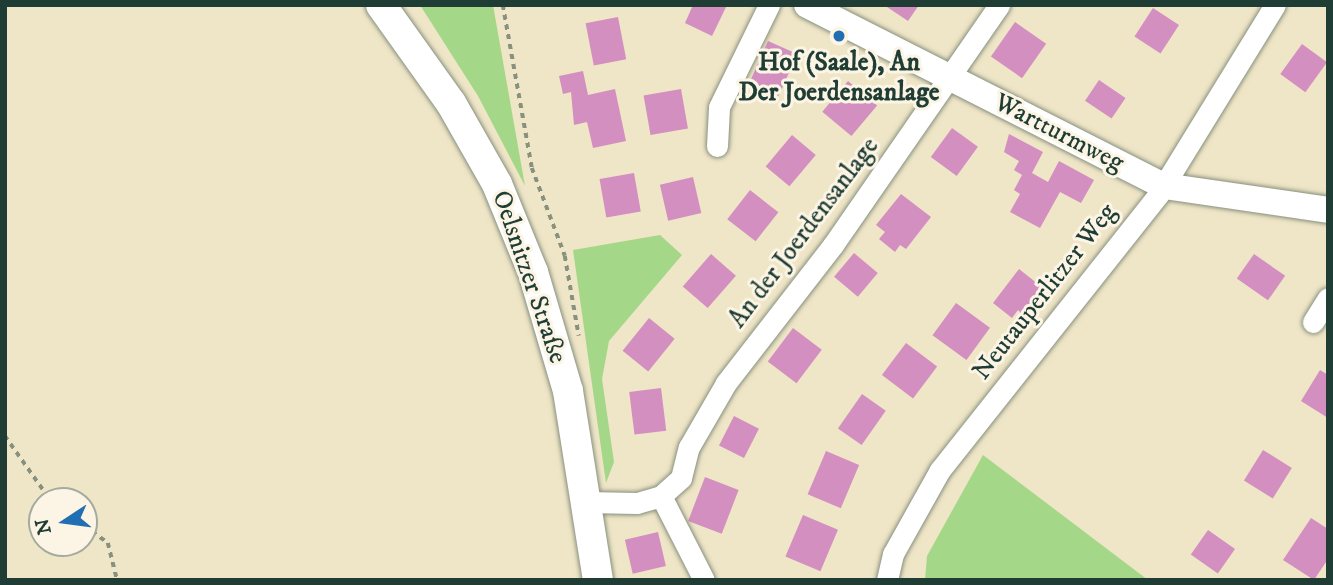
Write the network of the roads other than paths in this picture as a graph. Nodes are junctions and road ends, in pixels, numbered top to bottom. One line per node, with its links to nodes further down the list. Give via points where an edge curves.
1 (382, 5): 7 (main road, Oelsnitzer Straße)
2 (402, 5): 7 (street)
3 (769, 5): 9 (street, via 719,107)
4 (807, 5): 8 (street, Wartturmweg)
5 (999, 5): 8 (street, An der Joerdensanlage)
6 (1275, 5): 10 (street, Neutauperlitzer Weg)
7 (405, 36): 15 (main road, Oelsnitzer Straße, via 451,103 497,184 533,272 568,391)
8 (951, 80): 10 (street, Wartturmweg); 14 (street, An der Joerdensanlage, via 726,383 689,447 681,478)
9 (717, 146)
10 (1164, 186): 11 (street, Wartturmweg); 18 (street, Neutauperlitzer Weg, via 940,470 893,554)
11 (1328, 211)
12 (1328, 298): 13 (street)
13 (1313, 322)
14 (661, 496): 15 (street, via 637,503); 17 (street)
15 (585, 502): 16 (main road, Oelsnitzer Straße)
16 (598, 580)
17 (704, 580)
18 (887, 580)

